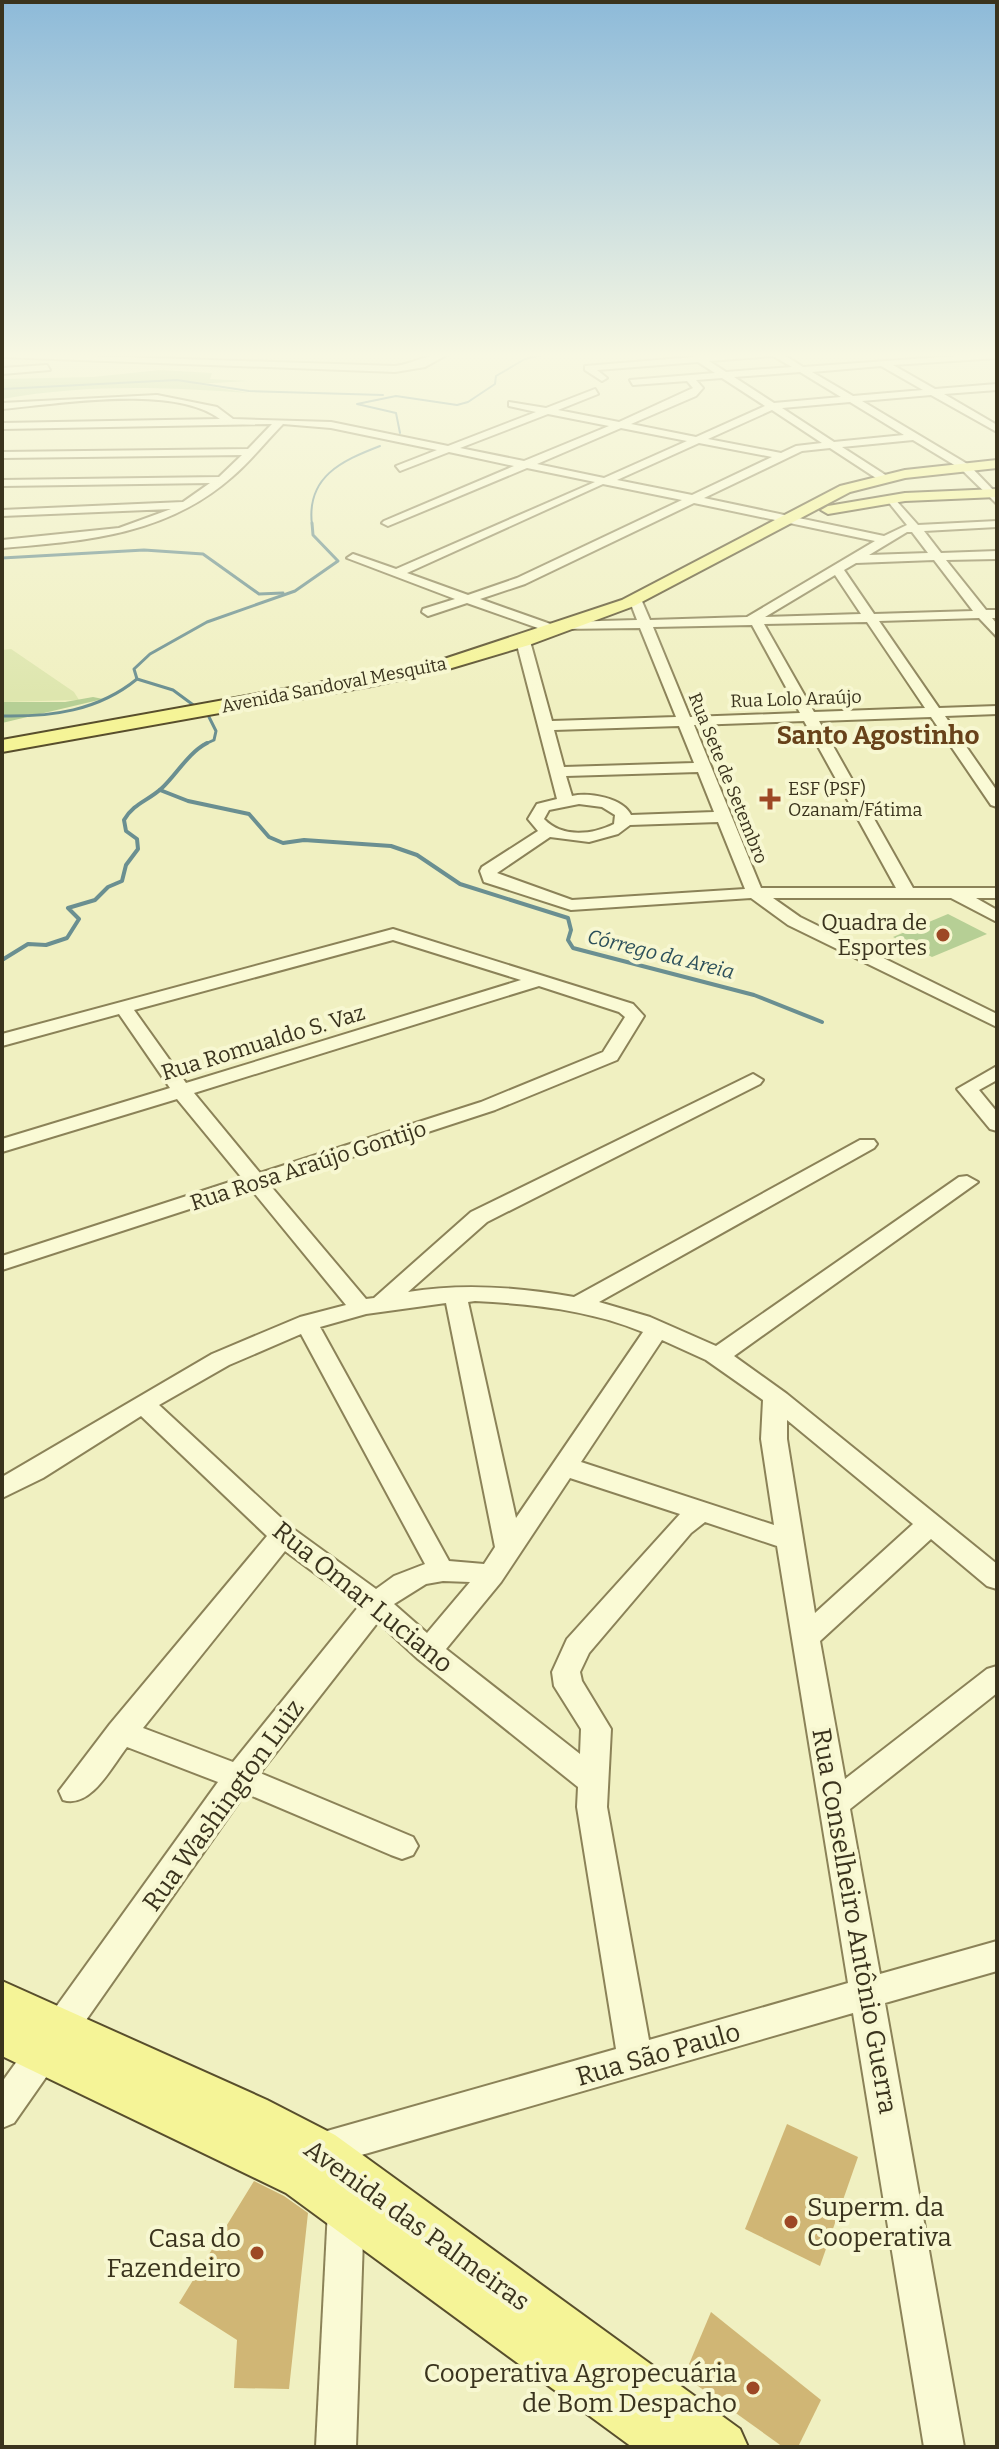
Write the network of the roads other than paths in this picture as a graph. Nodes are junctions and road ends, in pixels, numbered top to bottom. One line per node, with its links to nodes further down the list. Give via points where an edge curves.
1 (24, 467): 13 (street)
2 (235, 467): 11 (street)
3 (517, 467): 23 (street)
4 (526, 467): 14 (street)
5 (637, 467): 14 (street)
6 (758, 467): 17 (street)
7 (866, 467): 10 (street)
8 (963, 467): 10 (main road, Avenida Sandoval Mesquita)
9 (965, 467): 15 (street)
10 (883, 478): 18 (main road, Avenida Sandoval Mesquita)
11 (222, 480): 13 (street); 19 (street)
12 (2, 483): 13 (street)
13 (22, 483)
14 (602, 483): 17 (street); 33 (street)
15 (994, 496): 16 (main road)
16 (892, 499): 20 (main road); 25 (street)
17 (689, 501): 22 (street); 35 (street)
18 (816, 502): 20 (main road); 22 (main road, Avenida Sandoval Mesquita)
19 (182, 505): 21 (street); 27 (street, via 136,530)
20 (838, 508): 22 (main road)
21 (2, 513)
22 (786, 522): 26 (street); 34 (main road, Avenida Sandoval Mesquita)
23 (388, 523)
24 (997, 524): 25 (street)
25 (913, 526): 26 (street); 29 (street)
26 (884, 539): 31 (street)
27 (2, 544)
28 (997, 555): 29 (street)
29 (936, 557): 31 (street); 37 (street)
30 (353, 558): 33 (street)
31 (855, 559): 32 (street)
32 (837, 569): 38 (street); 39 (street)
33 (397, 573): 35 (street)
34 (635, 599): 40 (street, Rua Sete de Setembro); 41 (main road, Avenida Sandoval Mesquita)
35 (471, 600): 36 (street); 41 (street)
36 (428, 612)
37 (990, 614): 38 (street); 42 (street)
38 (870, 618): 39 (street); 45 (street)
39 (752, 621): 40 (street); 46 (street)
40 (642, 625): 41 (street); 47 (street, Rua Sete de Setembro)
41 (560, 628): 43 (main road, Avenida Sandoval Mesquita)
42 (997, 633)
43 (523, 641): 48 (street); 49 (main road, Avenida Sandoval Mesquita, via 371,681)
44 (997, 710): 45 (street, Rua Lolo Araújo)
45 (936, 713): 46 (street, Rua Lolo Araújo); 53 (street)
46 (810, 717): 47 (street, Rua Lolo Araújo); 57 (street)
47 (684, 721): 48 (street, Rua Lolo Araújo); 50 (street, Rua Sete de Setembro)
48 (548, 726): 51 (street)
49 (2, 746)
50 (702, 767): 51 (street); 54 (street, Rua Sete de Setembro)
51 (559, 772): 52 (street)
52 (565, 800): 55 (street, via 606,803 623,813); 56 (street, via 537,813)
53 (997, 802)
54 (722, 817): 55 (street); 59 (street, Rua Sete de Setembro)
55 (624, 820): 56 (street, via 614,831 589,837)
56 (548, 831): 59 (street, via 488,871 490,878 571,905)
57 (906, 891): 58 (street); 59 (street)
58 (954, 892): 60 (street); 61 (street)
59 (755, 893): 64 (street, Rua Sete de Setembro, via 794,921)
60 (997, 893)
61 (997, 917)
62 (538, 981): 63 (street, via 393,934); 68 (street, Rua Romualdo S. Vaz); 72 (street, Rua Rosa Araújo Gontijo, via 626,1008 635,1016 610,1056 488,1106)
63 (123, 1007): 65 (street); 68 (street)
64 (997, 1021)
65 (2, 1040)
66 (997, 1072): 69 (street, via 967,1089)
67 (753, 1080): 77 (street, via 479,1217)
68 (183, 1093): 71 (street, Rua Romualdo S. Vaz); 72 (street)
69 (997, 1125)
70 (867, 1144): 76 (street)
71 (2, 1146)
72 (259, 1182): 74 (street, Rua Rosa Araújo Gontijo); 77 (street)
73 (967, 1182): 80 (street)
74 (2, 1263)
75 (455, 1293): 76 (street, via 533,1296); 77 (street); 89 (street)
76 (577, 1305): 79 (street)
77 (371, 1306): 78 (street)
78 (307, 1324): 82 (street, via 217,1361); 90 (street)
79 (657, 1330): 80 (street); 83 (street)
80 (717, 1357): 81 (street)
81 (775, 1398): 86 (street); 88 (street, Rua Conselheiro Antônio Guerra, via 774,1439)
82 (143, 1404): 84 (street); 87 (street, Rua Omar Luciano)
83 (566, 1467): 85 (street); 89 (street)
84 (2, 1489)
85 (699, 1513): 88 (street); 99 (street, via 682,1526 570,1659 568,1686 596,1729)
86 (930, 1524): 92 (street); 94 (street)
87 (283, 1535): 93 (street, Rua Omar Luciano); 97 (street)
88 (789, 1540): 94 (street, Rua Conselheiro Antônio Guerra)
89 (509, 1548): 91 (street)
90 (440, 1568): 91 (street); 93 (street, Rua Washington Luiz, via 399,1585)
91 (491, 1575): 95 (street)
92 (997, 1579)
93 (376, 1604): 95 (street, Rua Omar Luciano); 98 (street, Rua Washington Luiz)
94 (807, 1637): 101 (street, Rua Conselheiro Antônio Guerra)
95 (428, 1651): 99 (street, Rua Omar Luciano)
96 (997, 1677): 101 (street)
97 (120, 1732): 98 (street); 100 (street)
98 (239, 1777): 102 (street); 106 (street, Rua Washington Luiz)
99 (591, 1780): 107 (street)
100 (74, 1791)
101 (835, 1804): 104 (street, Rua Conselheiro Antônio Guerra)
102 (402, 1846)
103 (997, 1956): 104 (street, Rua São Paulo)
104 (867, 1994): 107 (street, Rua São Paulo); 111 (street, Rua Conselheiro Antônio Guerra)
105 (2, 2001): 106 (main road, Avenida das Palmeiras)
106 (35, 2039): 108 (street, Rua Washington Luiz); 109 (main road, Avenida das Palmeiras, via 251,2115); 110 (main road, Avenida das Palmeiras, via 302,2177)
107 (635, 2060): 109 (street, Rua São Paulo)
108 (2, 2111)
109 (319, 2151): 114 (main road, Avenida das Palmeiras)
110 (346, 2209): 112 (street); 113 (main road, Avenida das Palmeiras)
111 (943, 2446)
112 (336, 2447)
113 (675, 2447)
114 (722, 2447)

